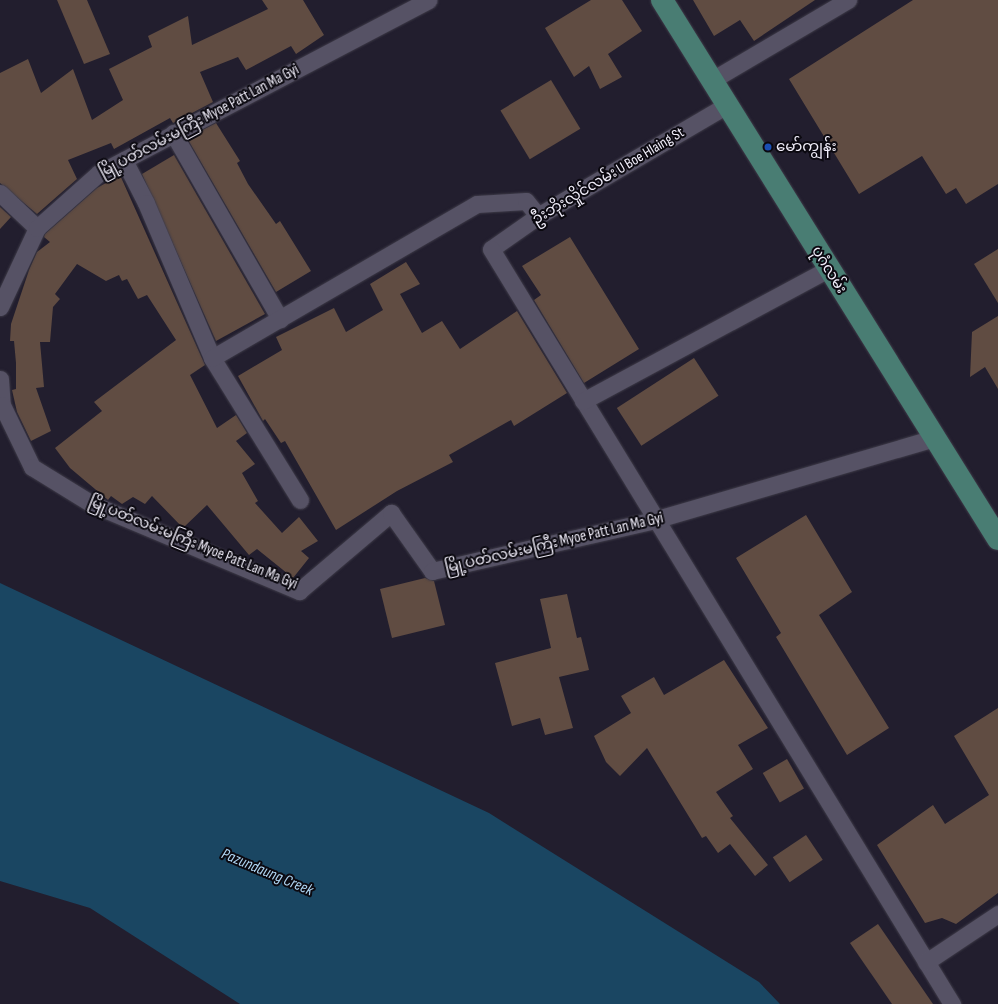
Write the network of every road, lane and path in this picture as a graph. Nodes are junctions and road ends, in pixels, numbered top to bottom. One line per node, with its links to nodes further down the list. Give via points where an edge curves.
1 (428, 0): 6 (street, မြို့ပတ်လမ်းမကြီး Myoe Patt Lan Ma Gyi)
2 (662, 0): 4 (main road, ပုဂံလမ်း)
3 (848, 0): 4 (street)
4 (712, 80): 5 (main road, ပုဂံလမ်း)
5 (727, 105): 9 (street, ဦးဘိုးလှိုင်လမ်း U Boe Hlaing St); 11 (main road, ပုဂံလမ်း)
6 (173, 133): 7 (street, မြို့ပတ်လမ်းမကြီး Myoe Patt Lan Ma Gyi); 13 (street)
7 (124, 160): 10 (street, မြို့ပတ်လမ်းမကြီး Myoe Patt Lan Ma Gyi, via 98,173); 14 (street)
8 (0, 193): 10 (street)
9 (538, 216): 13 (street, via 526,201 477,204); 16 (street, ဦးဘိုးလှိုင်လမ်း U Boe Hlaing St, via 491,249)
10 (36, 228): 12 (street, မြို့ပတ်လမ်းမကြီး Myoe Patt Lan Ma Gyi)
11 (828, 269): 16 (street); 17 (main road, ပုဂံလမ်း)
12 (0, 307)
13 (280, 318): 14 (street)
14 (212, 358): 18 (street)
15 (0, 379): 19 (street, မြို့ပတ်လမ်းမကြီး Myoe Patt Lan Ma Gyi, via 2,405 32,467 92,504 300,591 391,514 432,571)
16 (583, 401): 19 (street)
17 (935, 438): 19 (street, မြို့ပတ်လမ်းမကြီး Myoe Patt Lan Ma Gyi); 20 (main road, ပုဂံလမ်း)
18 (300, 500)
19 (654, 520): 22 (street)
20 (998, 539)
21 (998, 914): 22 (street)
22 (926, 962): 23 (street)
23 (952, 1004)

